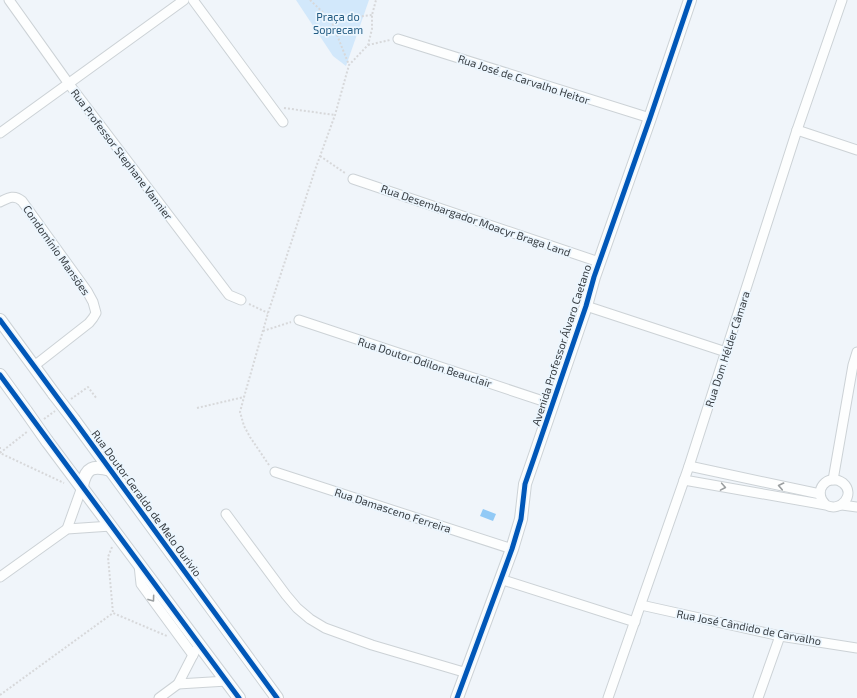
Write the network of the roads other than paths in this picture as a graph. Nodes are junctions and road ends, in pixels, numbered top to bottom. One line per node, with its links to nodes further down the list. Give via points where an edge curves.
1 (9, 0): 7 (street, Rua Professor Stephane Vannier)
2 (184, 0): 7 (street)
3 (193, 0): 9 (street)
4 (690, 0): 8 (street, Avenida Professor Álvaro Caetano)
5 (842, 0): 10 (street, Rua Dom Hélder Câmara)
6 (398, 39): 8 (street, Rua José de Carvalho Heitor)
7 (69, 84): 11 (street); 16 (street, Rua Professor Stephane Vannier, via 229,295)
8 (650, 118): 15 (street, Avenida Professor Álvaro Caetano)
9 (283, 122)
10 (797, 130): 12 (street); 20 (street, Rua Dom Hélder Câmara)
11 (0, 133)
12 (857, 150)
13 (353, 179): 15 (street, Rua Desembargador Moacyr Braga Land)
14 (0, 202): 23 (street, Condomínio Mansões, via 13,197 22,201 87,291 95,308 95,316 89,323)
15 (599, 262): 17 (street, Avenida Professor Álvaro Caetano)
16 (241, 300)
17 (586, 306): 20 (street); 25 (street, Avenida Professor Álvaro Caetano)
18 (0, 320): 23 (street, Rua Doutor Geraldo de Melo Ourivio)
19 (298, 320): 25 (street, Rua Doutor Odilon Beauclair)
20 (726, 352): 26 (street, Rua Dom Hélder Câmara)
21 (857, 352): 22 (street)
22 (855, 365): 30 (street)
23 (34, 366): 27 (street, Rua Doutor Geraldo de Melo Ourivio, bridge)
24 (0, 375): 31 (street, bridge)
25 (552, 404): 41 (street, Avenida Professor Álvaro Caetano, via 526,484 521,519)
26 (689, 466): 29 (street, Rua Dom Hélder Câmara); 34 (street, one-way to 26)
27 (111, 470): 31 (street, via 95,466 86,473); 56 (street, Rua Doutor Geraldo de Melo Ourivio)
28 (275, 472): 41 (street, Rua Damasceno Ferreira)
29 (684, 480): 35 (street, one-way to 35); 45 (street, Rua Dom Hélder Câmara)
30 (833, 480): 32 (street, via 842,482); 34 (street, via 825,482)
31 (82, 487): 39 (street); 40 (street)
32 (847, 490): 33 (street); 36 (street, via 847,498)
33 (857, 491)
34 (820, 494): 35 (street, via 822,502)
35 (826, 505): 36 (street)
36 (842, 505): 37 (street)
37 (857, 507)
38 (226, 514): 51 (street, via 286,595 310,619 350,638)
39 (67, 529): 40 (street); 43 (street)
40 (114, 530): 42 (street)
41 (512, 549): 44 (street, Avenida Professor Álvaro Caetano)
42 (139, 564): 48 (street); 50 (street, one-way to 50, via 141,584)
43 (0, 576)
44 (500, 579): 46 (street); 51 (street, Avenida Professor Álvaro Caetano)
45 (641, 605): 46 (street, Rua Dom Hélder Câmara); 47 (street, Rua José Cândido de Carvalho)
46 (635, 622): 58 (street, Rua Dom Hélder Câmara)
47 (780, 636): 49 (street, Rua José Cândido de Carvalho); 59 (street)
48 (199, 644): 50 (street); 52 (street)
49 (857, 648)
50 (193, 655): 53 (street)
51 (467, 673): 57 (street, Avenida Professor Álvaro Caetano)
52 (227, 681): 53 (street); 55 (street)
53 (178, 684): 54 (street)
54 (159, 698)
55 (239, 698)
56 (277, 698)
57 (458, 698)
58 (608, 698)
59 (758, 698)

